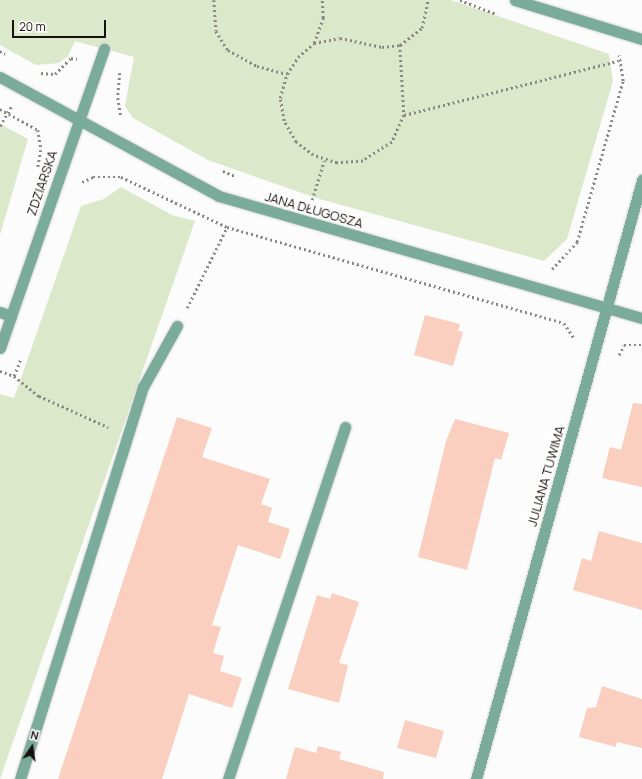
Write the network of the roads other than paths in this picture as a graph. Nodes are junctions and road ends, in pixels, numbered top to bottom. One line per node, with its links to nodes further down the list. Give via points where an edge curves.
1 (515, 0): 2 (street)
2 (642, 39)
3 (104, 49): 5 (street, ZDZIARSKA)
4 (0, 77): 5 (street, JANA DŁUGOSZA)
5 (79, 121): 7 (street, JANA DŁUGOSZA, via 218,196); 9 (street, ZDZIARSKA)
6 (642, 180): 7 (street, JULIANA TUWIMA)
7 (606, 308): 10 (street, JANA DŁUGOSZA); 16 (street, JULIANA TUWIMA)
8 (0, 312): 9 (street)
9 (11, 316): 12 (street, ZDZIARSKA)
10 (642, 318)
11 (177, 326): 14 (street, via 152,366 128,435)
12 (0, 348)
13 (344, 427): 15 (street)
14 (20, 779)
15 (228, 779)
16 (476, 779)

